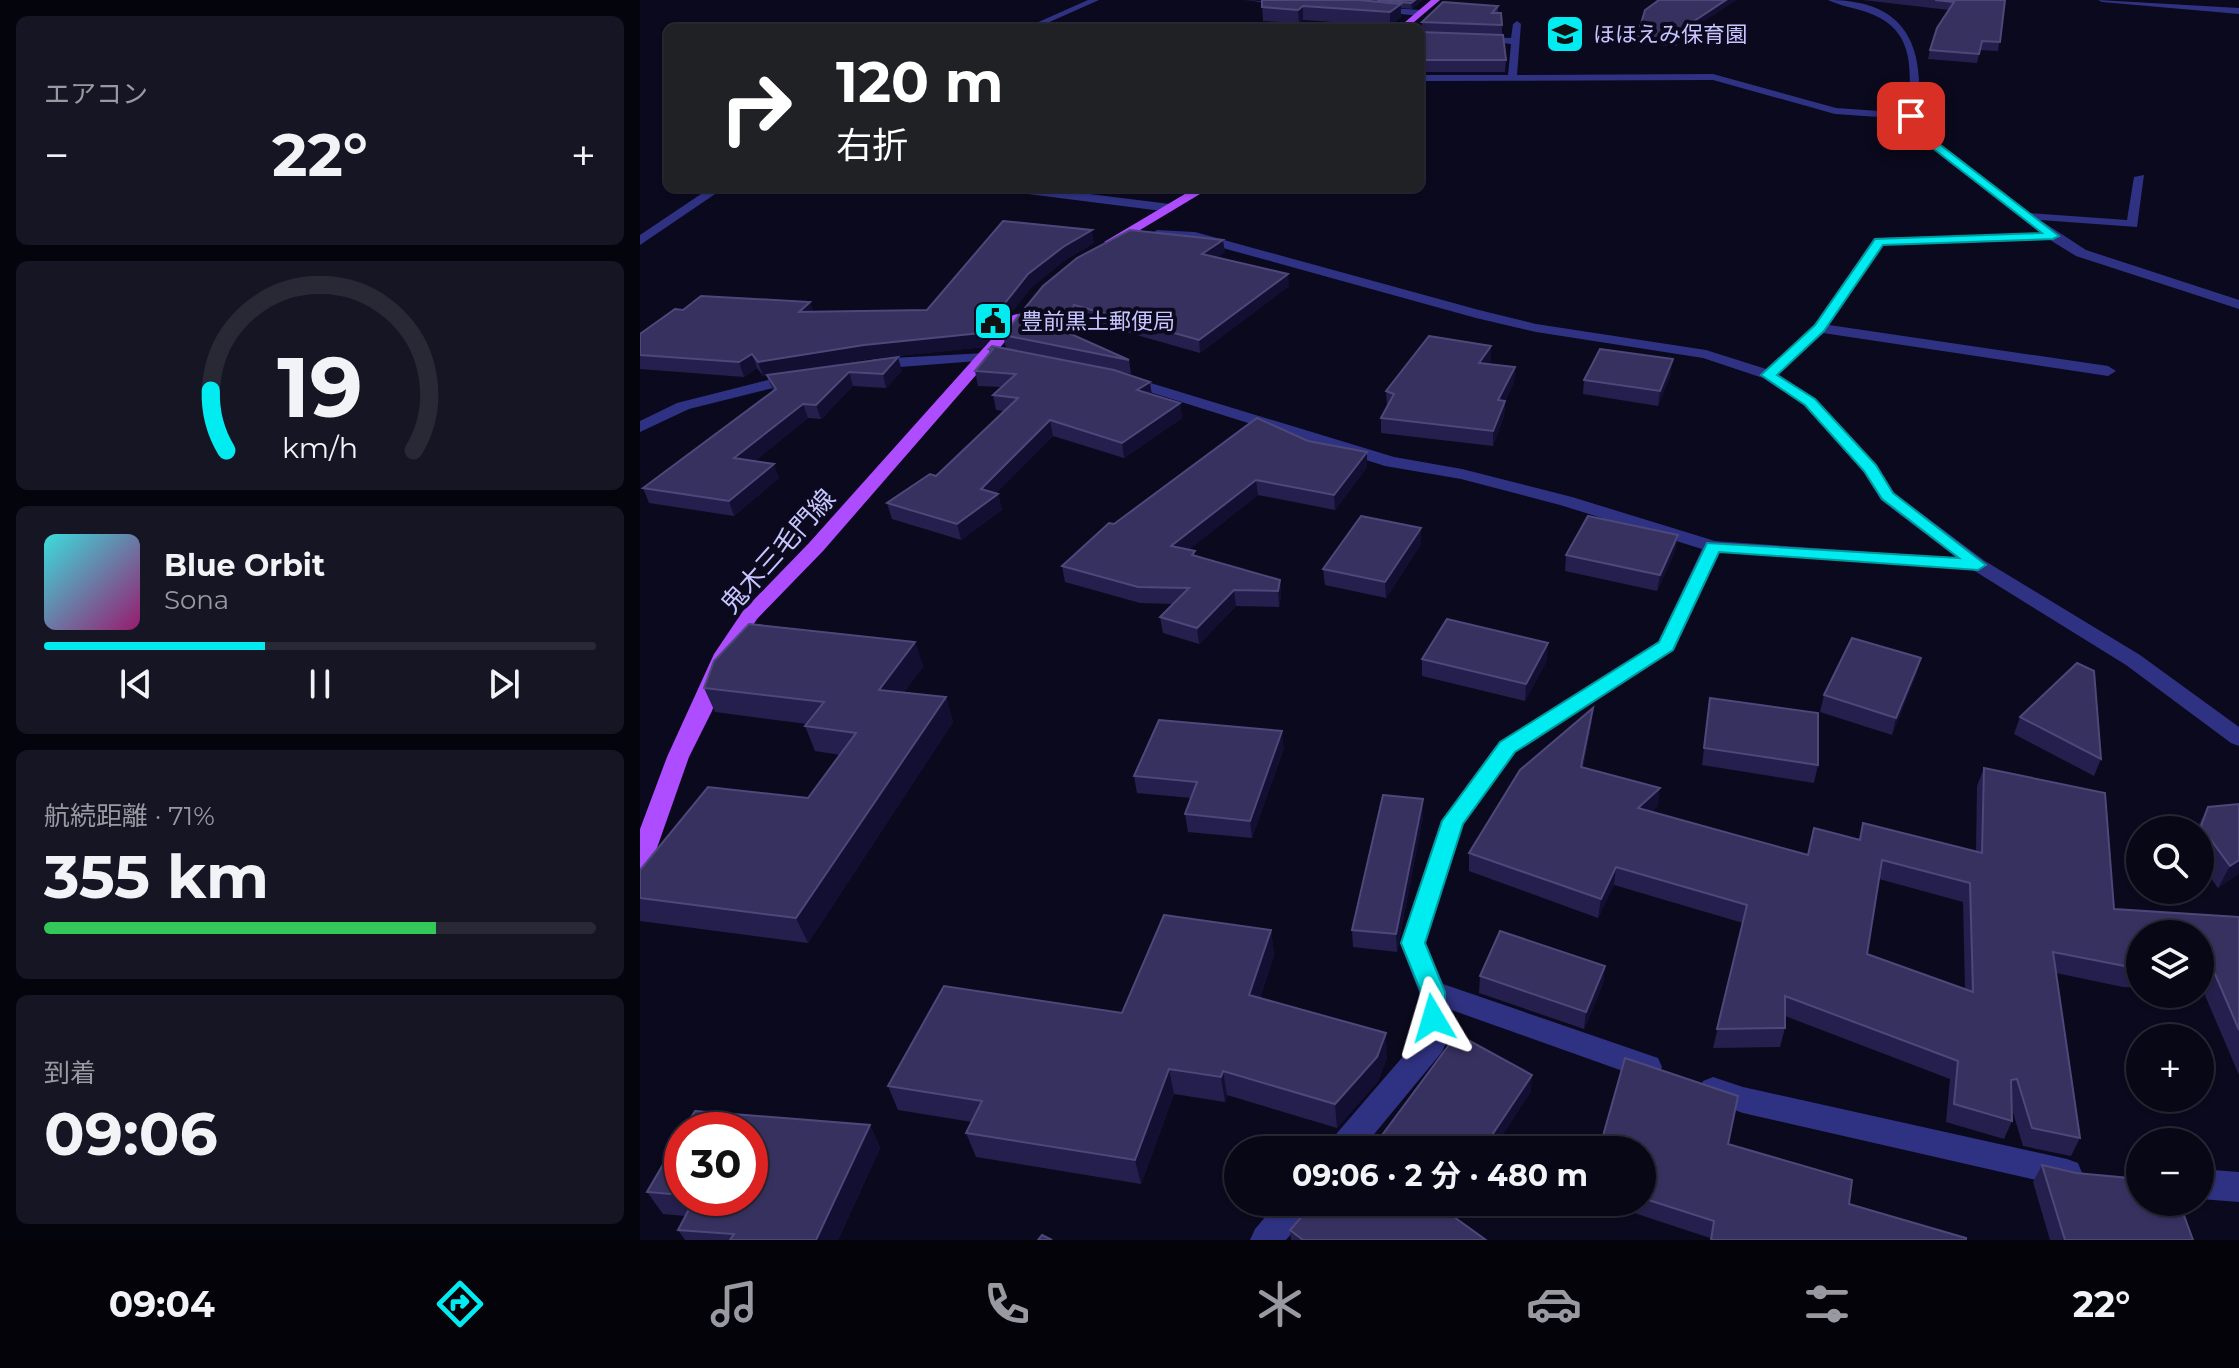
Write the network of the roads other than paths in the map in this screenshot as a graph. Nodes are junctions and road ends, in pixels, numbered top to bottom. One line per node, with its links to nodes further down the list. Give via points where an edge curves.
1 (1095, 0): 11 (street)
2 (1248, 0): 7 (street)
3 (1436, 0): 10 (main road)
4 (2102, 0): 9 (street)
5 (2232, 0): 9 (street)
6 (1836, 1): 18 (street, via 1901,28 1915,91)
7 (1305, 4)
8 (1363, 8): 10 (street)
9 (2238, 11)
10 (1420, 13): 12 (main road)
11 (1038, 24)
12 (1407, 24)
13 (1517, 24): 15 (street)
14 (1468, 40): 15 (street)
15 (1515, 41): 17 (street)
16 (1424, 78): 17 (street)
17 (1512, 78): 18 (street, via 1713,77 1835,111)
18 (1911, 116): 24 (street, via 1916,131)
19 (2140, 177): 24 (street, via 2133,224)
20 (712, 192): 27 (street)
21 (1044, 192): 23 (street)
22 (1197, 192): 23 (main road)
23 (1170, 208): 25 (main road)
24 (2031, 216): 26 (street)
25 (1127, 232): 28 (main road); 37 (street, via 1195,236 1476,314 1706,354)
26 (2053, 236): 30 (street, via 2116,267); 31 (street, via 1879,241)
27 (640, 241)
28 (1094, 252)
29 (1028, 305): 32 (main road, 鬼木三毛門線)
30 (2239, 305)
31 (1820, 328): 34 (street); 37 (street)
32 (994, 355): 33 (street); 44 (main road, 鬼木三毛門線, via 750,615 721,659)
33 (861, 366)
34 (2108, 371)
35 (811, 375): 39 (street)
36 (1106, 375): 41 (street, via 1391,462 1552,497)
37 (1768, 375): 42 (street, via 1810,402 1870,468 1887,496)
38 (640, 407): 39 (street)
39 (668, 413): 40 (street)
40 (640, 427)
41 (1713, 546): 42 (street); 45 (street, via 1667,645 1507,747 1453,821 1413,943)
42 (1978, 565): 43 (street, via 2133,660)
43 (2239, 738)
44 (640, 862)
45 (1433, 992): 46 (street, via 1432,1043); 47 (street, via 1758,1104)
46 (1354, 1136)
47 (2096, 1176)
48 (2214, 1185): 49 (street)
49 (2239, 1187)
50 (1286, 1216): 51 (street)
51 (1266, 1240)

